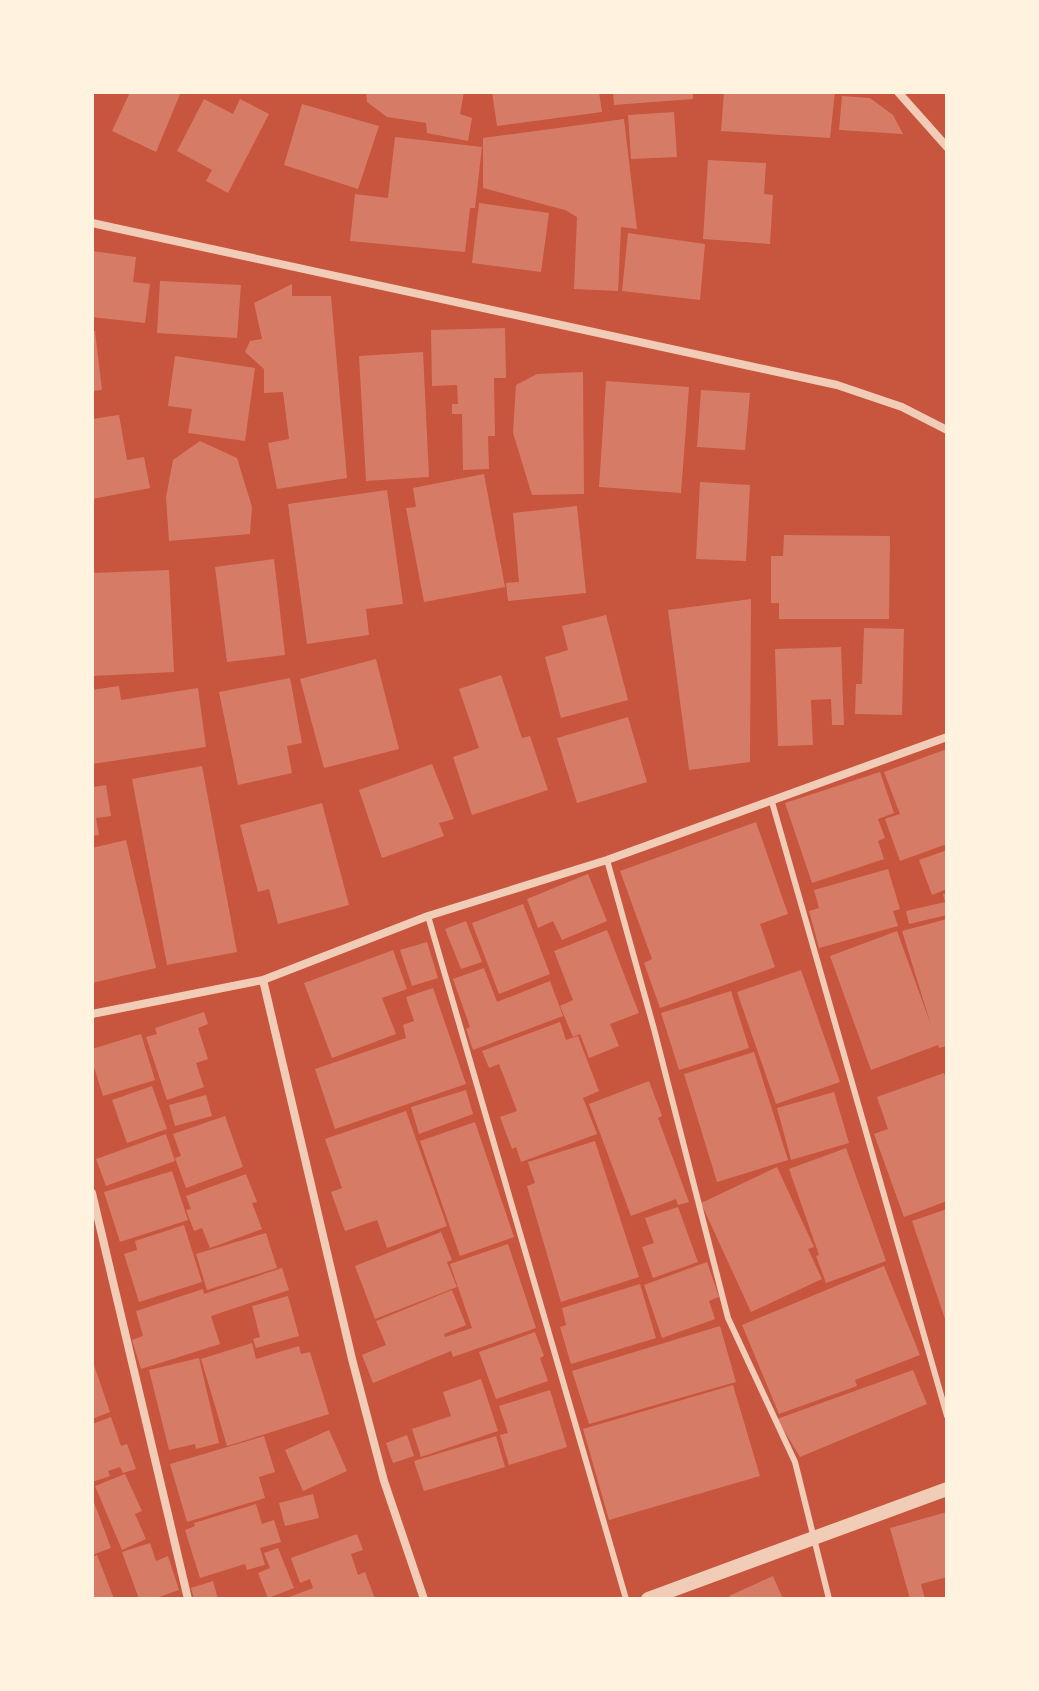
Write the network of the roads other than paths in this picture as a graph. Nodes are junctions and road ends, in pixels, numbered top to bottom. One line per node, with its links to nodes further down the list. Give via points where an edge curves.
1 (898, 92): 2 (street)
2 (947, 147)
3 (92, 223): 4 (street, via 837,385 902,407)
4 (947, 430)
5 (947, 737): 6 (street)
6 (772, 802): 7 (street); 12 (lane)
7 (607, 860): 8 (street); 14 (lane, via 728,1318 795,1462)
8 (428, 916): 9 (street); 17 (lane)
9 (263, 980): 10 (street); 16 (street, via 352,1359 384,1481)
10 (92, 1014)
11 (92, 1193): 15 (street)
12 (947, 1416)
13 (947, 1489): 14 (street)
14 (815, 1538): 18 (street); 19 (lane)
15 (188, 1599)
16 (424, 1599)
17 (626, 1599)
18 (648, 1599)
19 (829, 1599)

